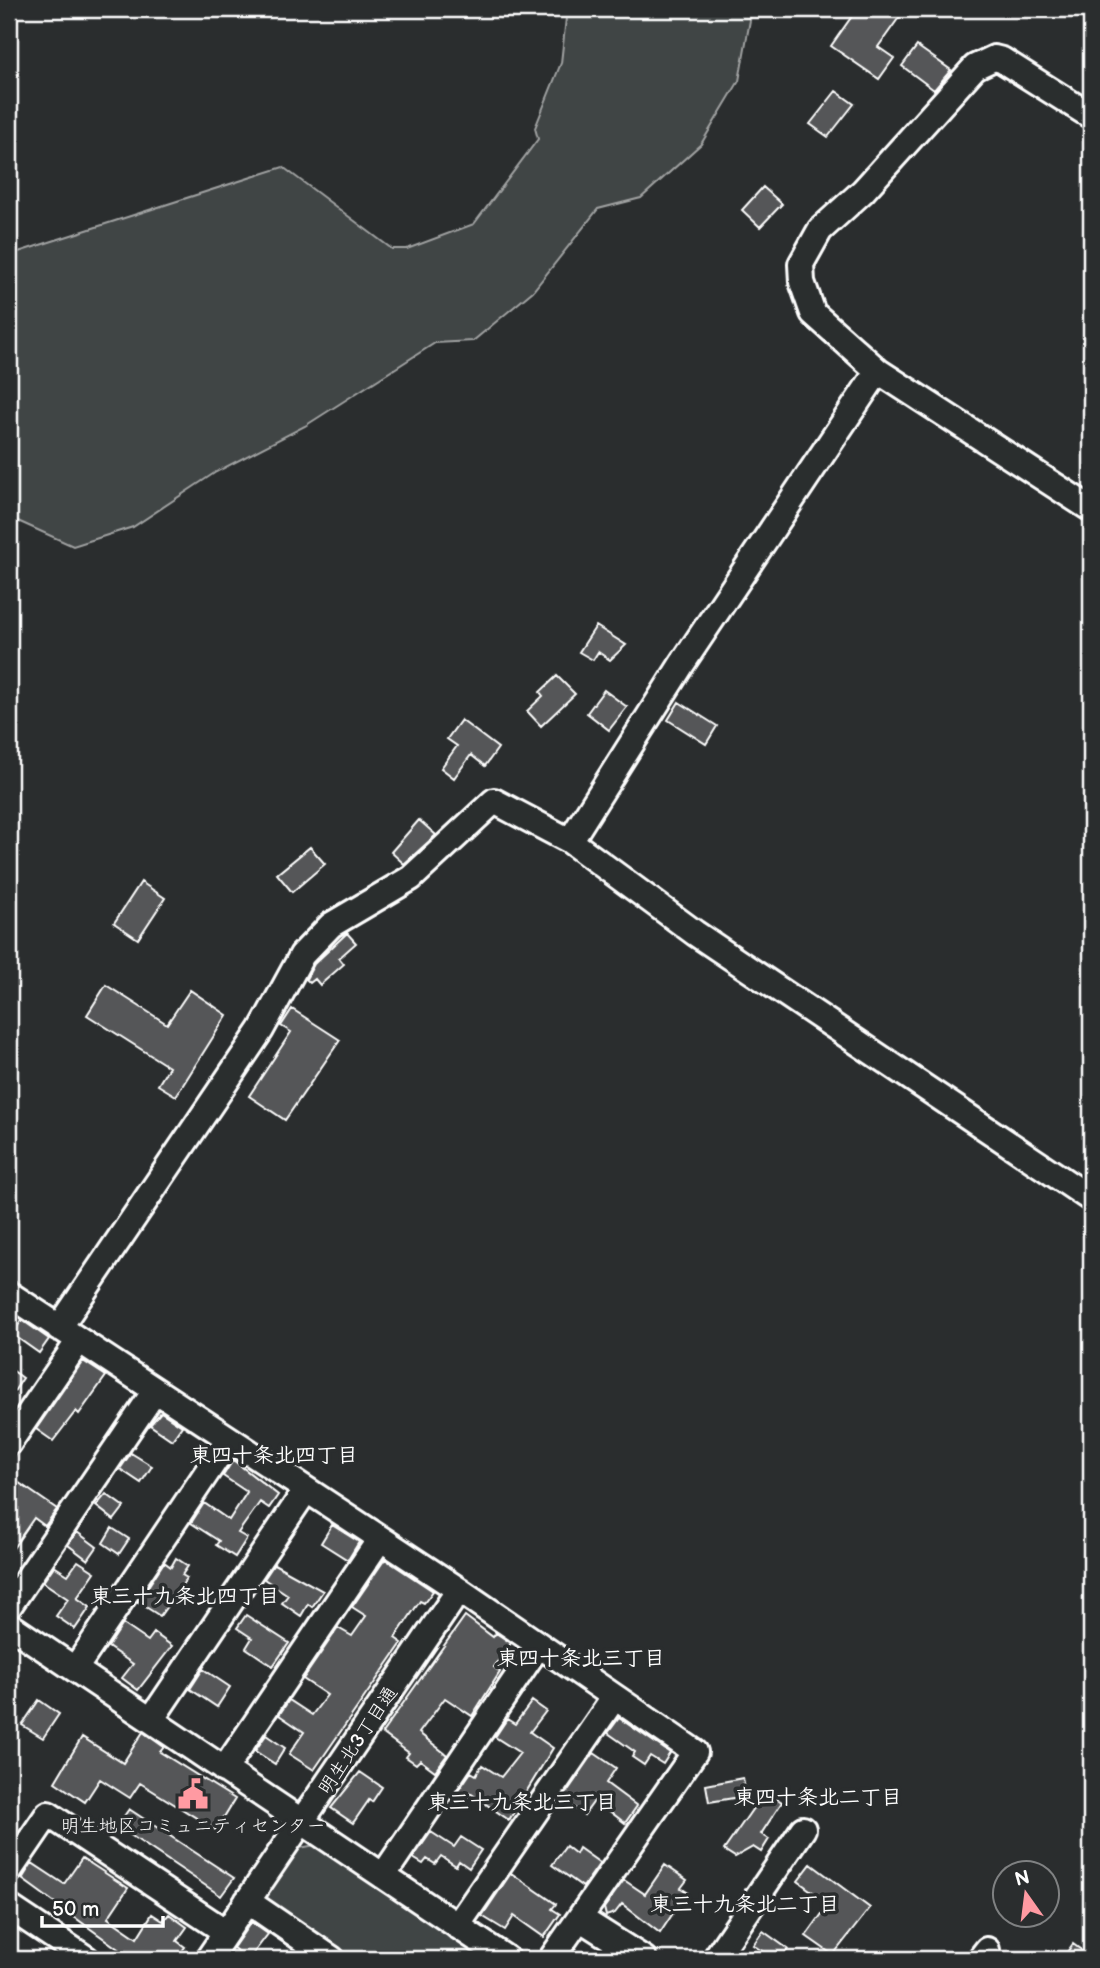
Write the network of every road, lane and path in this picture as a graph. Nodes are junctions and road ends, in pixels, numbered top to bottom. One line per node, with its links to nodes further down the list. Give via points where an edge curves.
1 (1091, 116): 2 (street, via 1002,60 984,61 863,191 820,230 801,264 802,282 814,313)
2 (878, 372): 3 (street); 4 (street, via 682,664)
3 (1091, 509)
4 (570, 841): 5 (street, via 695,933); 7 (street, via 494,800 411,878 317,938 289,975 261,1030)
5 (1091, 1199)
6 (9, 1294): 7 (street)
7 (68, 1335): 8 (street); 10 (street)
8 (155, 1391): 9 (street); 14 (street)
9 (228, 1441): 11 (street); 17 (street)
10 (9, 1443)
11 (306, 1490): 12 (street); 19 (street)
12 (380, 1539): 13 (street); 20 (street)
13 (458, 1590): 16 (street); 21 (street, 明生北3丁目通)
14 (9, 1606)
15 (9, 1625): 17 (street)
16 (538, 1646): 18 (street); 24 (street)
17 (75, 1669): 19 (street)
18 (614, 1698): 27 (street, via 695,1752); 28 (street)
19 (151, 1720): 20 (street)
20 (224, 1770): 21 (street)
21 (301, 1822): 24 (street); 25 (street, 明生北3丁目通)
22 (803, 1829): 36 (street)
23 (9, 1871): 29 (street, via 47,1814)
24 (383, 1876): 28 (street)
25 (247, 1901): 29 (street, 明生北3丁目通); 32 (street)
26 (9, 1907): 30 (street)
27 (581, 1919): 34 (street); 35 (street)
28 (457, 1926): 33 (street)
29 (226, 1932): 31 (street, 明生北3丁目通)
30 (87, 1959)
31 (208, 1959)
32 (332, 1959)
33 (507, 1959)
34 (551, 1959)
35 (644, 1959)
36 (715, 1959)

